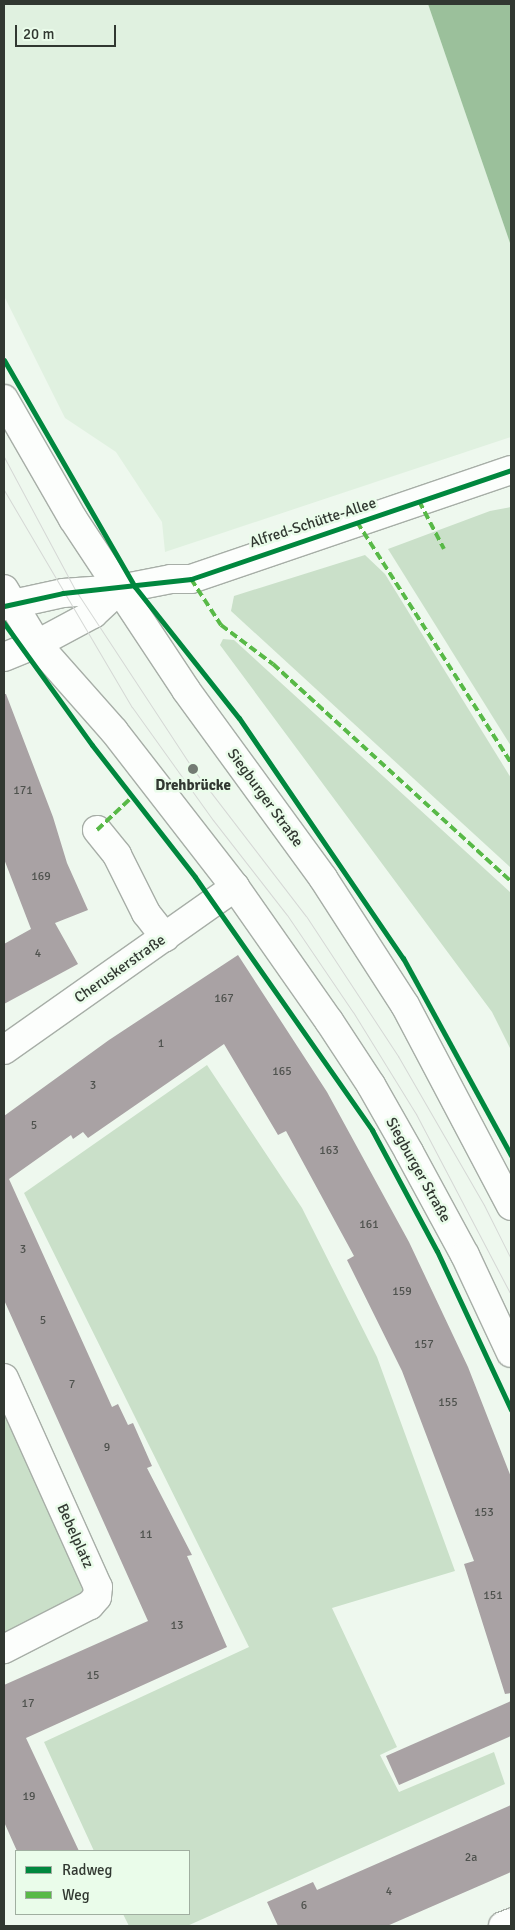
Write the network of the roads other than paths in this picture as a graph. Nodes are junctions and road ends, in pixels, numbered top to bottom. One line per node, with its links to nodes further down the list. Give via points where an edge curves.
1 (4, 399): 3 (main road, Siegburger Straße, via 73,519)
2 (511, 470): 3 (main road, Alfred-Schütte-Allee, via 191,579 171,579)
3 (120, 589): 4 (main road, Alfred-Schütte-Allee); 5 (main road, via 92,614); 11 (main road, Siegburger Straße, via 186,690 323,878 405,1005)
4 (6, 600): 5 (main road, Siegburger Straße)
5 (37, 644): 6 (main road); 8 (main road, Siegburger Straße, via 114,731)
6 (4, 657)
7 (97, 830): 9 (main road, via 117,856 146,913)
8 (235, 887): 9 (main road, Cheruskerstraße); 12 (main road, Siegburger Straße, via 371,1084 465,1255)
9 (165, 937): 10 (main road, Cheruskerstraße)
10 (4, 1050)
11 (511, 1206)
12 (511, 1353)
13 (4, 1378): 14 (main road, Bebelplatz, via 98,1587 97,1597 90,1605)
14 (4, 1649)
15 (511, 1923): 16 (main road)
16 (503, 1926)

